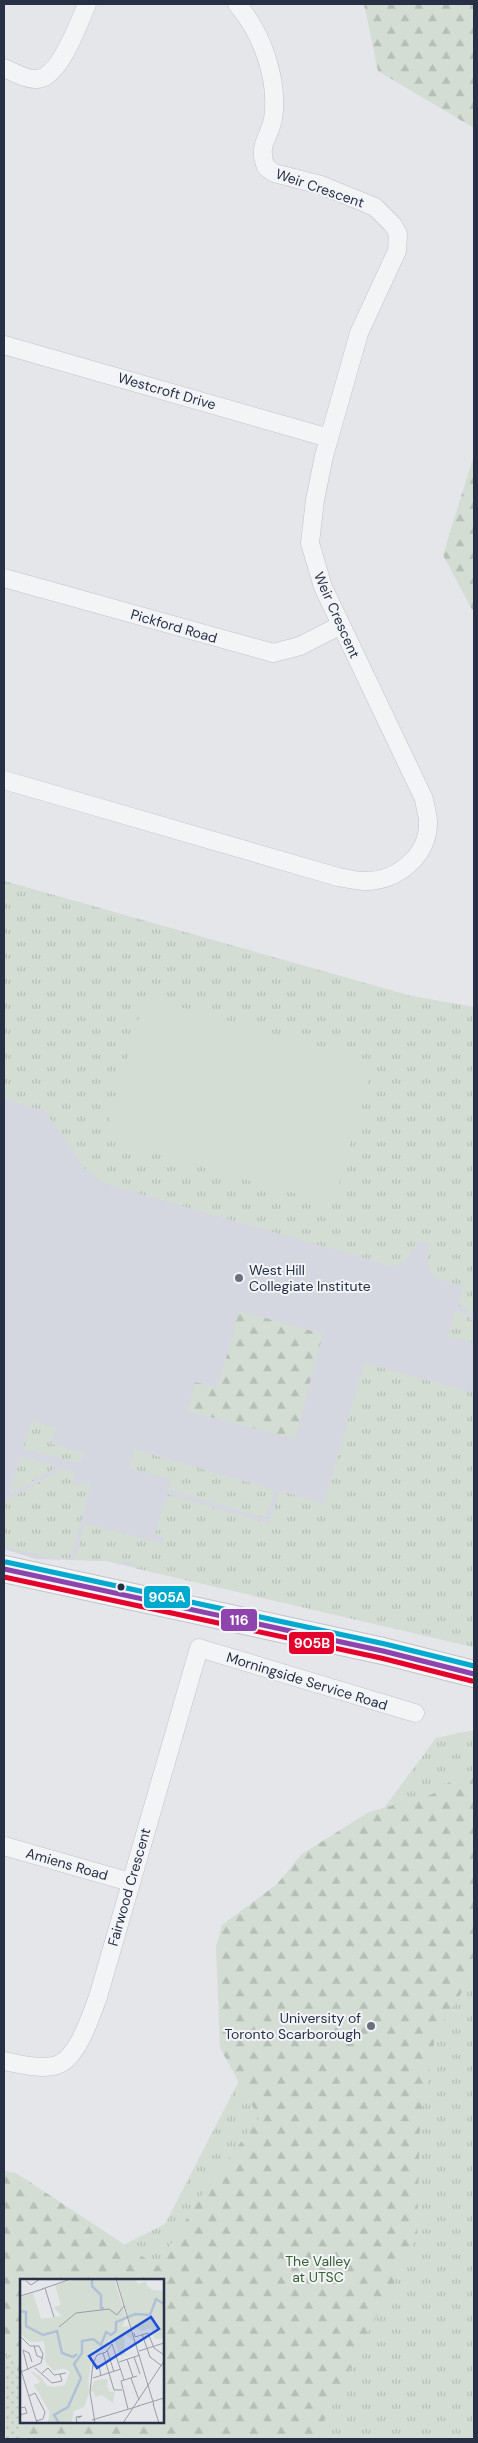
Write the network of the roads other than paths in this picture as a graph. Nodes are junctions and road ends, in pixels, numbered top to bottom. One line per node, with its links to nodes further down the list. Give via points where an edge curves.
1 (87, 4): 3 (street, via 66,52 52,72 38,79)
2 (237, 4): 5 (street, Weir Crescent, via 251,20 263,47 273,86 273,120 262,148 266,168 321,185 375,207 393,224 398,234 397,251 359,333)
3 (4, 68)
4 (4, 345): 5 (street, Westcroft Drive)
5 (329, 438): 7 (street, Weir Crescent, via 315,500 310,544 323,587)
6 (4, 578): 7 (street, Pickford Road, via 273,652 300,646)
7 (340, 625): 8 (street, Weir Crescent, via 424,799 428,822 424,847 406,868 387,878 365,881 338,877)
8 (4, 780)
9 (4, 1569): 11 (main road, via 354,1644)
10 (199, 1648): 12 (street, Morningside Service Road); 14 (street, Fairwood Crescent)
11 (474, 1674)
12 (415, 1713)
13 (4, 1846): 14 (street, Amiens Road)
14 (130, 1882): 15 (street, Fairwood Crescent, via 98,1996 83,2036 68,2058 57,2065)
15 (4, 2061)

